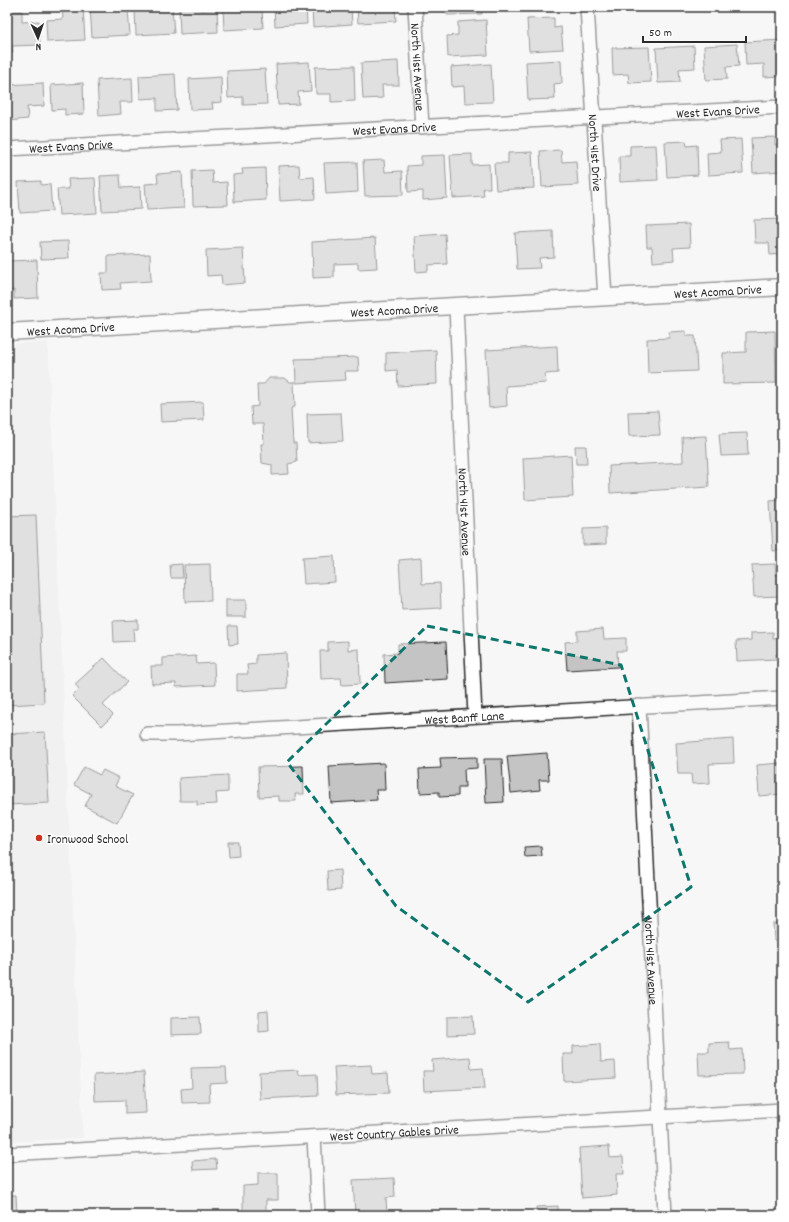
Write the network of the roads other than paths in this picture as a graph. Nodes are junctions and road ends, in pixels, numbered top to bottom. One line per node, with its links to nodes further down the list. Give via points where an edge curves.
1 (416, 7): 5 (street, North 41st Avenue)
2 (587, 7): 4 (street, North 41st Drive)
3 (782, 107): 4 (street, West Evans Drive)
4 (594, 118): 5 (street, West Evans Drive); 8 (street, North 41st Drive)
5 (422, 127): 6 (street, West Evans Drive)
6 (7, 149)
7 (782, 287): 8 (street, West Acoma Drive)
8 (605, 298): 9 (street, West Acoma Drive)
9 (456, 307): 10 (street, West Acoma Drive); 13 (street, North 41st Avenue)
10 (7, 332)
11 (782, 698): 12 (street, West Banff Lane)
12 (639, 706): 13 (street, West Banff Lane); 16 (street, North 41st Avenue)
13 (475, 716): 14 (street, West Banff Lane)
14 (147, 734)
15 (782, 1110): 16 (street, West Country Gables Drive)
16 (660, 1117): 17 (street, West Country Gables Drive); 20 (street, North 41st Avenue)
17 (314, 1137): 18 (street, West Country Gables Drive); 19 (street)
18 (7, 1154)
19 (318, 1215)
20 (665, 1215)

